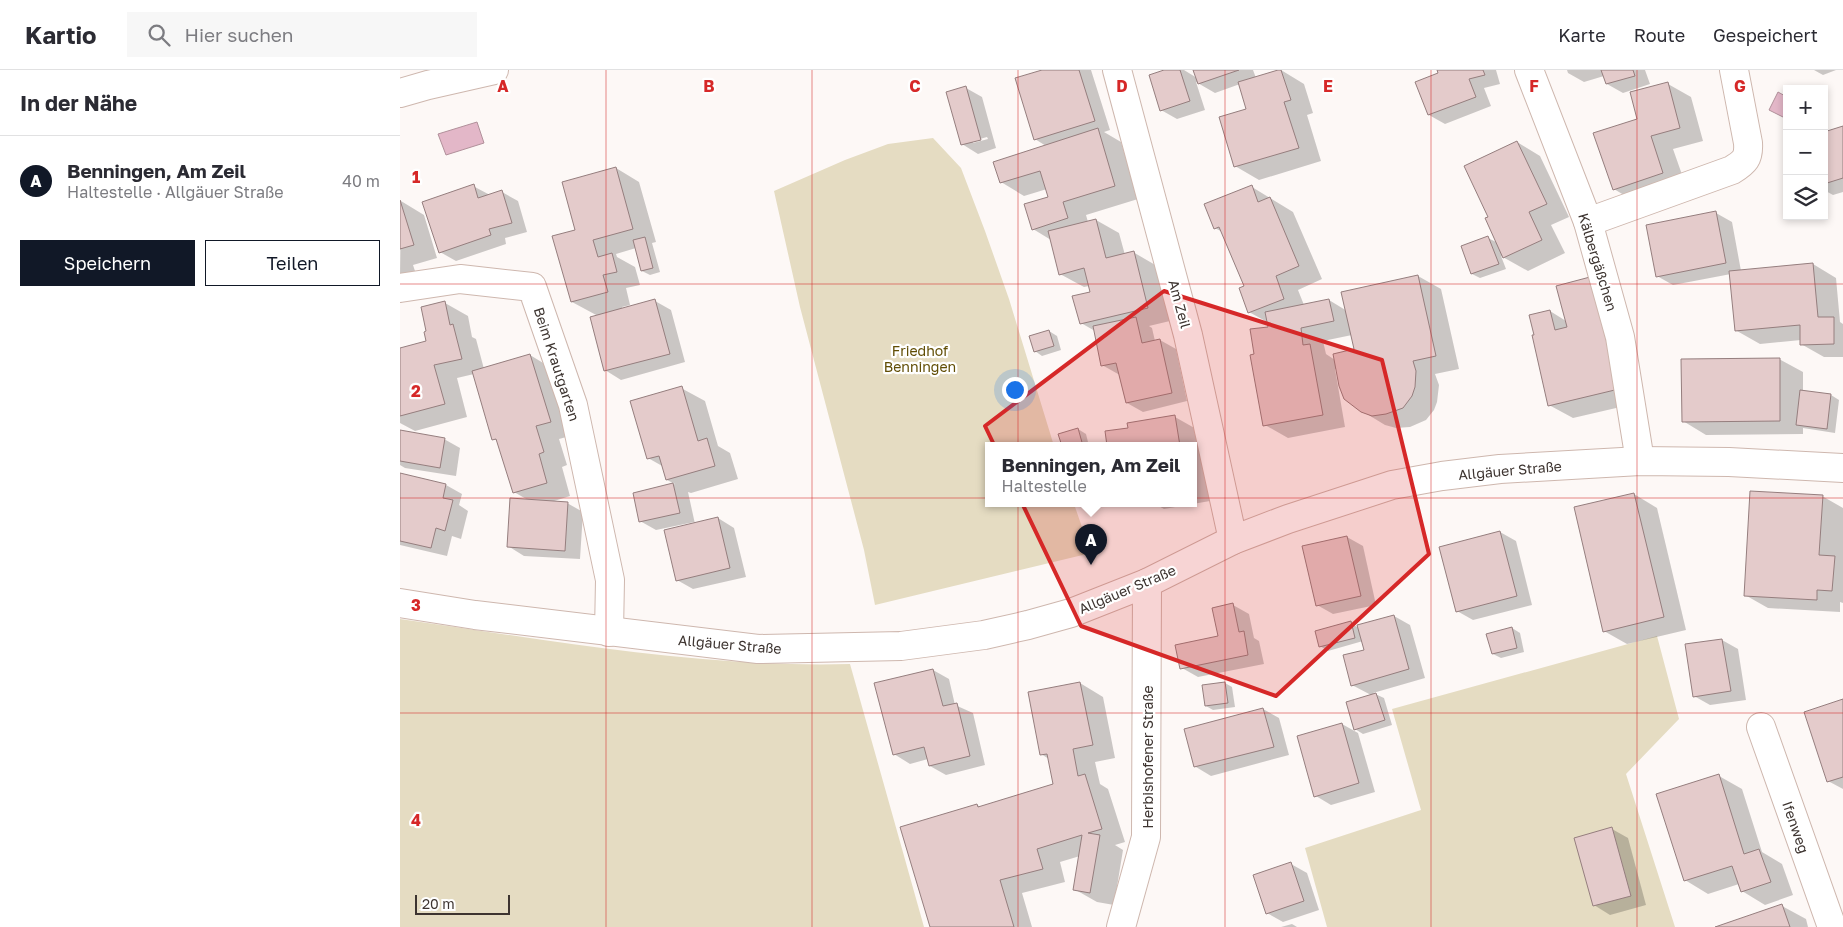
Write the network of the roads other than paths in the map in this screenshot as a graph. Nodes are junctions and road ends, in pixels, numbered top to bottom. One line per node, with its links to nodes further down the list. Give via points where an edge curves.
1 (494, 70): 5 (street)
2 (1118, 70): 10 (street, Am Zeil, via 1188,335)
3 (1529, 70): 6 (street, Kälbergäßchen)
4 (1734, 70): 6 (street, via 1749,154 1742,164)
5 (400, 93)
6 (1588, 222): 8 (street, Kälbergäßchen, via 1620,337)
7 (400, 288): 13 (street, Beim Krautgarten, via 460,279 532,287 573,405 610,580)
8 (1640, 461): 9 (street, Allgäuer Straße); 10 (street, Allgäuer Straße, via 1500,469 1392,485)
9 (1843, 468)
10 (1233, 540): 11 (street, Allgäuer Straße)
11 (1147, 583): 13 (street, Allgäuer Straße, via 1071,613 1028,625 900,646 758,649); 16 (street, Herbishofener Straße, via 1146,837)
12 (400, 603): 13 (street, Allgäuer Straße)
13 (609, 632)
14 (1761, 727): 15 (street, Ifenweg)
15 (1834, 917)
16 (1121, 927)

